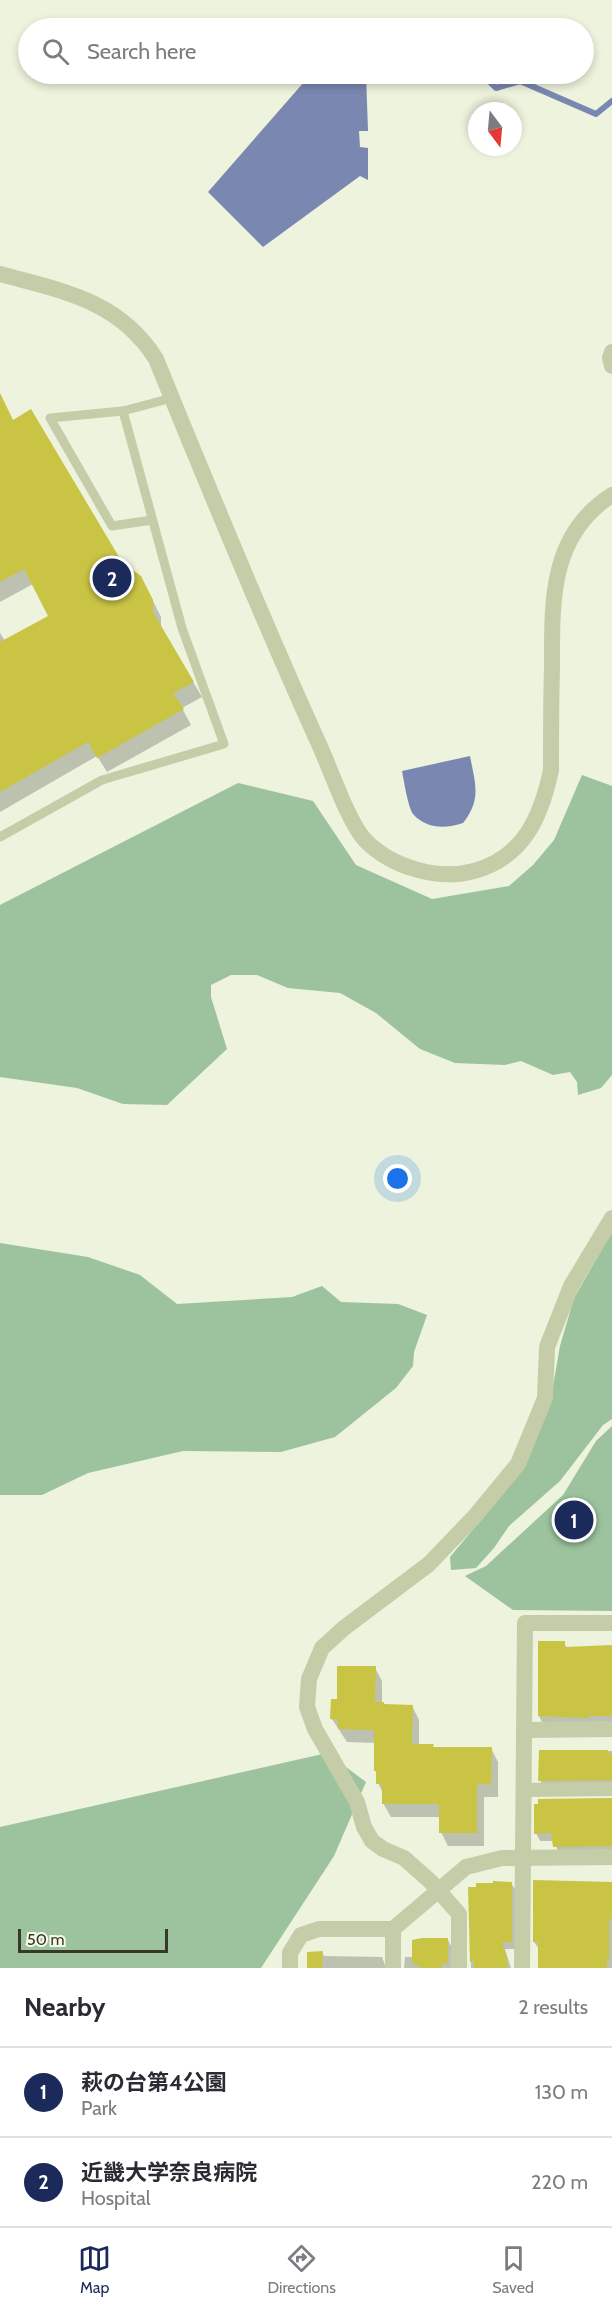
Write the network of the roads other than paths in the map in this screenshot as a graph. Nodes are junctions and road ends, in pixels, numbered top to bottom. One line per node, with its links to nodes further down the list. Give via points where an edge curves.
1 (0, 274): 2 (street, via 69,292 120,317 146,342)
2 (172, 399): 3 (lane); 4 (street, via 346,807 365,839 392,860 436,873 462,874 489,867 513,851 537,818 551,770 555,579 578,527 598,504)
3 (123, 411): 5 (lane); 5 (lane, via 50,418 112,526)
4 (612, 495)
5 (152, 520): 6 (lane, via 182,628 224,744 102,780)
6 (0, 837)
7 (612, 1218): 18 (street, via 571,1286 547,1347 545,1398 518,1464 429,1564 322,1648 309,1679 308,1707 315,1729 357,1802 372,1841 404,1858 459,1914)
8 (612, 1623): 10 (street, via 525,1623)
9 (612, 1729): 10 (street)
10 (525, 1730): 12 (street)
11 (612, 1789): 12 (street)
12 (524, 1790): 14 (street)
13 (612, 1857): 14 (street)
14 (522, 1858): 15 (street, bridge, via 502,1858 466,1867); 19 (street)
15 (393, 1929): 16 (street, via 319,1929 301,1935 290,1953); 17 (street)
16 (290, 1968)
17 (393, 1968)
18 (459, 1968)
19 (522, 1968)

